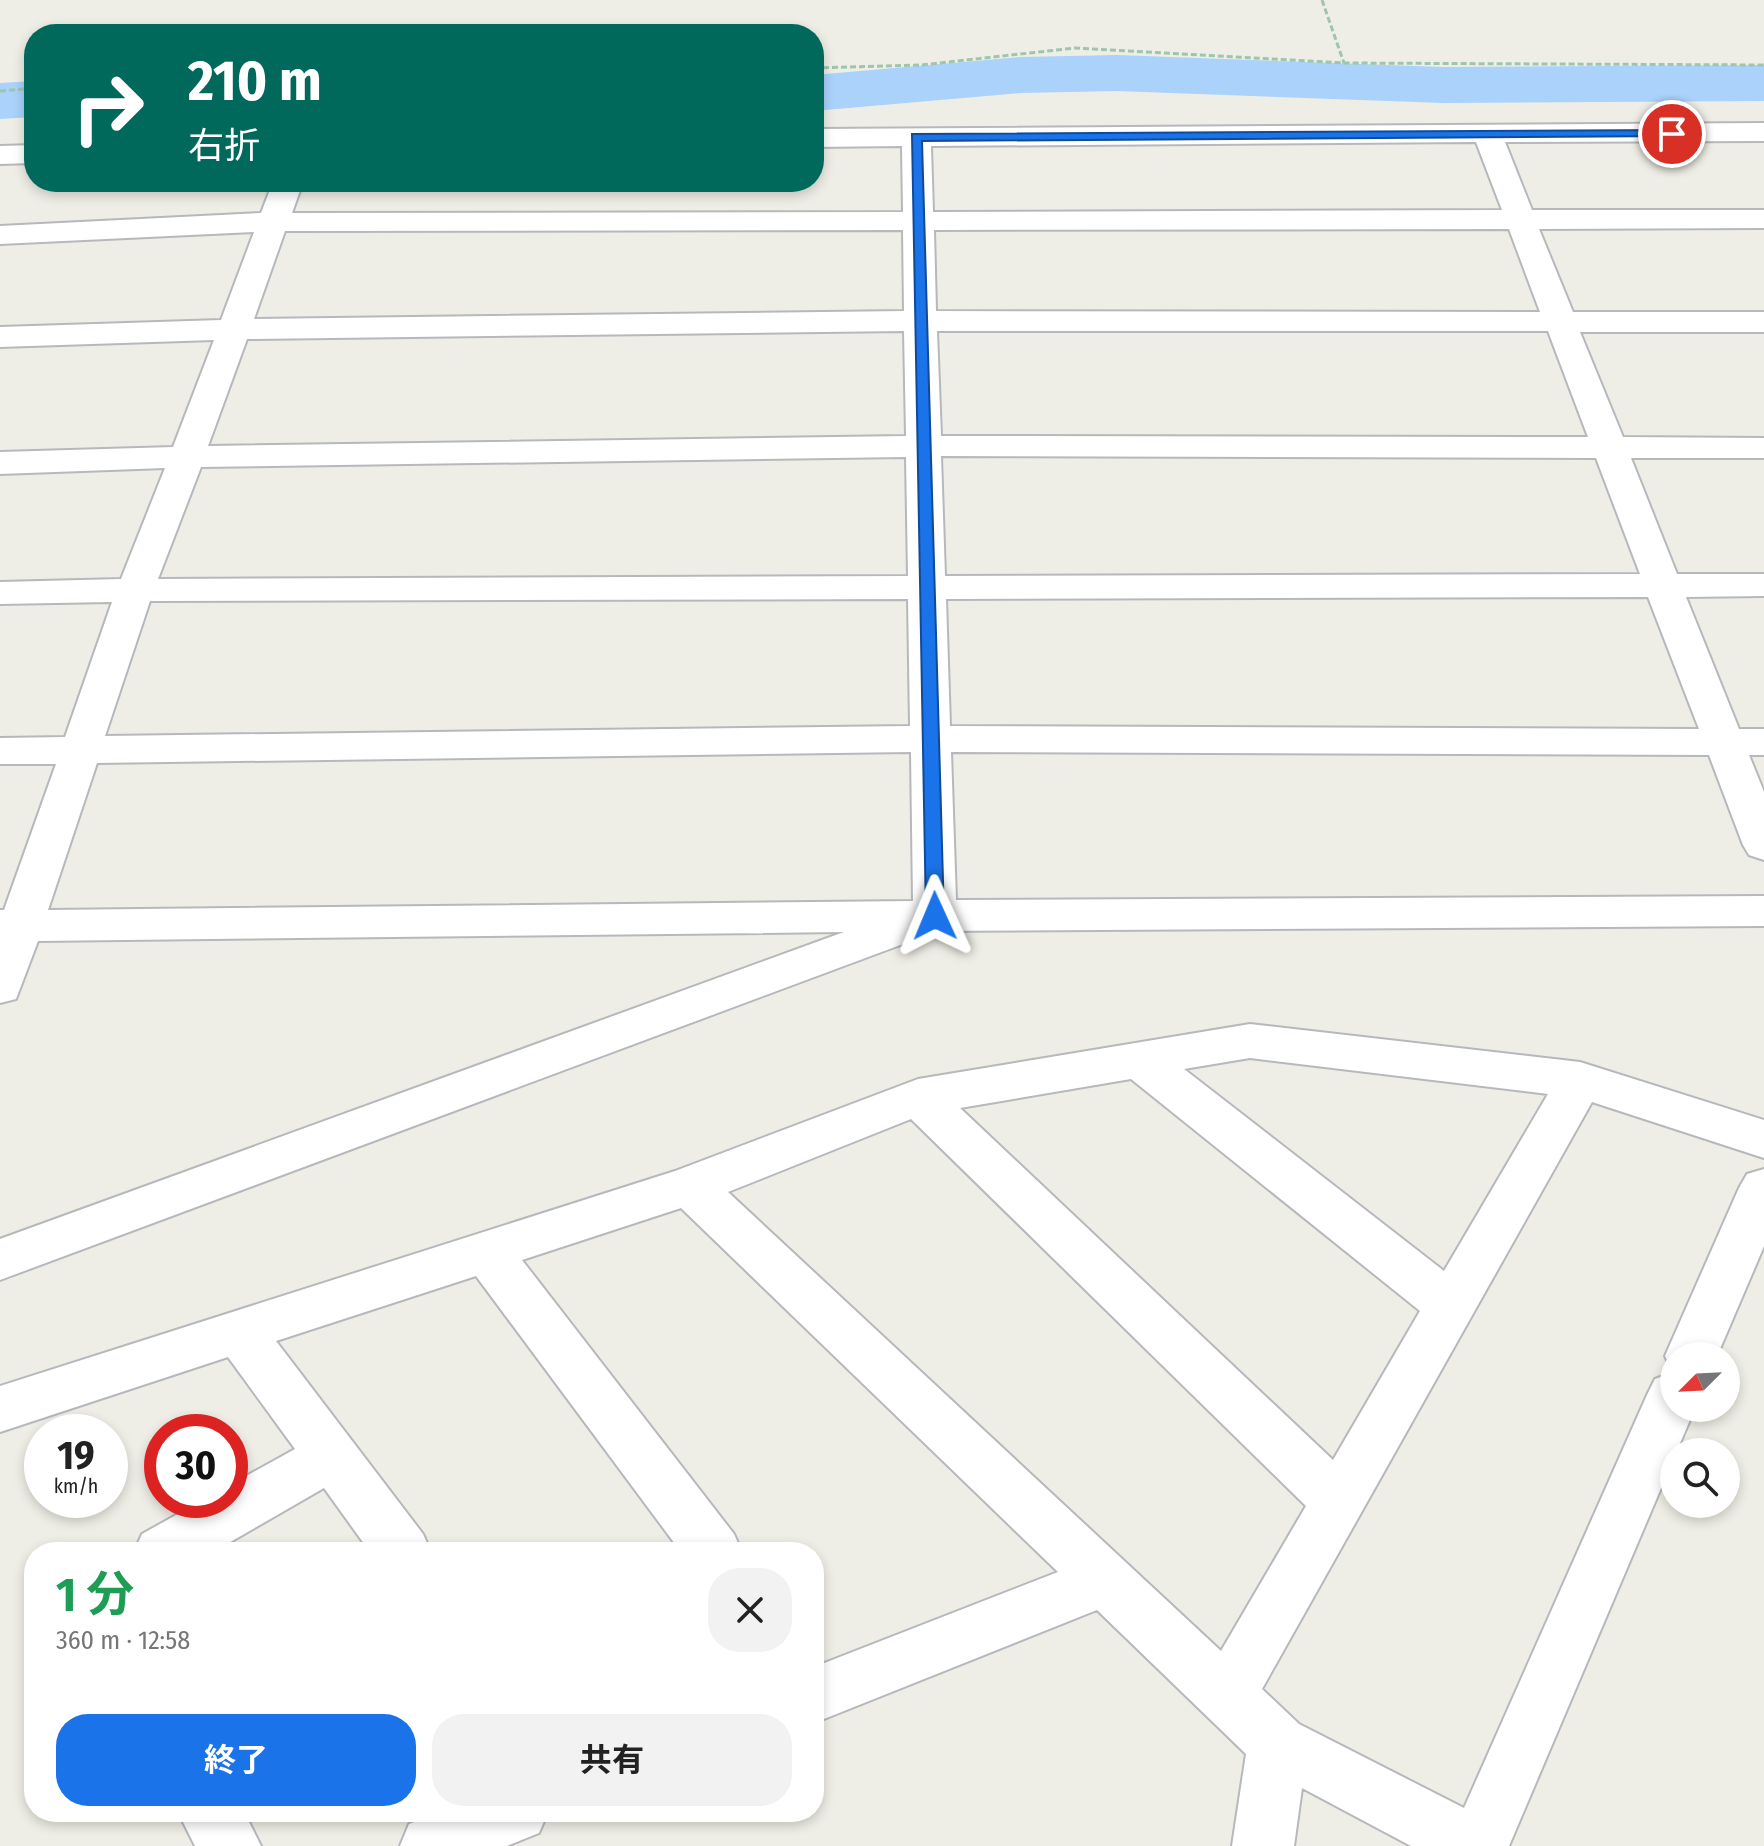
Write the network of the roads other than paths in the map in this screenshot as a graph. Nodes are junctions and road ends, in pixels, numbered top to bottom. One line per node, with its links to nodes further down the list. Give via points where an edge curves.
1 (1764, 132): 2 (street)
2 (1488, 136): 3 (street); 10 (street)
3 (916, 137): 4 (street); 8 (street)
4 (824, 138)
5 (24, 154): 6 (street)
6 (0, 155)
7 (284, 192): 11 (street)
8 (918, 219): 10 (street); 11 (street); 13 (street)
9 (1764, 219): 10 (street)
10 (1522, 221): 15 (street)
11 (273, 222): 12 (street); 16 (street)
12 (0, 235)
13 (921, 321): 15 (street); 16 (street); 18 (street)
14 (1764, 322): 15 (street)
15 (1562, 324): 20 (street)
16 (235, 329): 17 (street); 21 (street)
17 (0, 337)
18 (924, 446): 20 (street); 21 (street); 25 (street)
19 (1764, 448): 20 (street)
20 (1610, 449): 23 (street)
21 (187, 457): 22 (street); 26 (street)
22 (0, 463)
23 (1663, 584): 24 (street); 25 (street); 29 (street)
24 (1764, 585)
25 (927, 589): 26 (street); 28 (street)
26 (135, 590): 27 (street); 30 (street)
27 (0, 593)
28 (932, 739): 29 (street); 30 (street); 34 (street)
29 (1744, 742): 32 (street)
30 (81, 749): 31 (street); 35 (street)
31 (0, 751)
32 (1764, 845)
33 (1764, 911): 34 (street)
34 (935, 916): 35 (street); 44 (street)
35 (11, 926): 36 (street)
36 (0, 987)
37 (1140, 1060): 38 (street, via 1250,1041); 39 (street); 45 (street)
38 (1580, 1080): 40 (street); 45 (street)
39 (918, 1097): 41 (street); 51 (street)
40 (1764, 1139)
41 (690, 1186): 43 (street); 55 (street)
42 (1764, 1188): 47 (street)
43 (487, 1252): 46 (street); 54 (street)
44 (0, 1260)
45 (1449, 1304): 51 (street)
46 (239, 1332): 48 (street); 50 (street)
47 (1697, 1342)
48 (0, 1409)
49 (1662, 1422): 64 (street)
50 (330, 1457): 52 (street); 53 (street)
51 (1338, 1501): 57 (street)
52 (180, 1542)
53 (395, 1542)
54 (706, 1542)
55 (1106, 1580): 56 (street); 57 (street)
56 (824, 1687)
57 (1227, 1695): 58 (street)
58 (1278, 1744): 63 (street); 64 (street)
59 (215, 1822): 61 (street)
60 (492, 1822): 62 (street)
61 (230, 1846)
62 (431, 1846)
63 (1263, 1846)
64 (1476, 1846)

